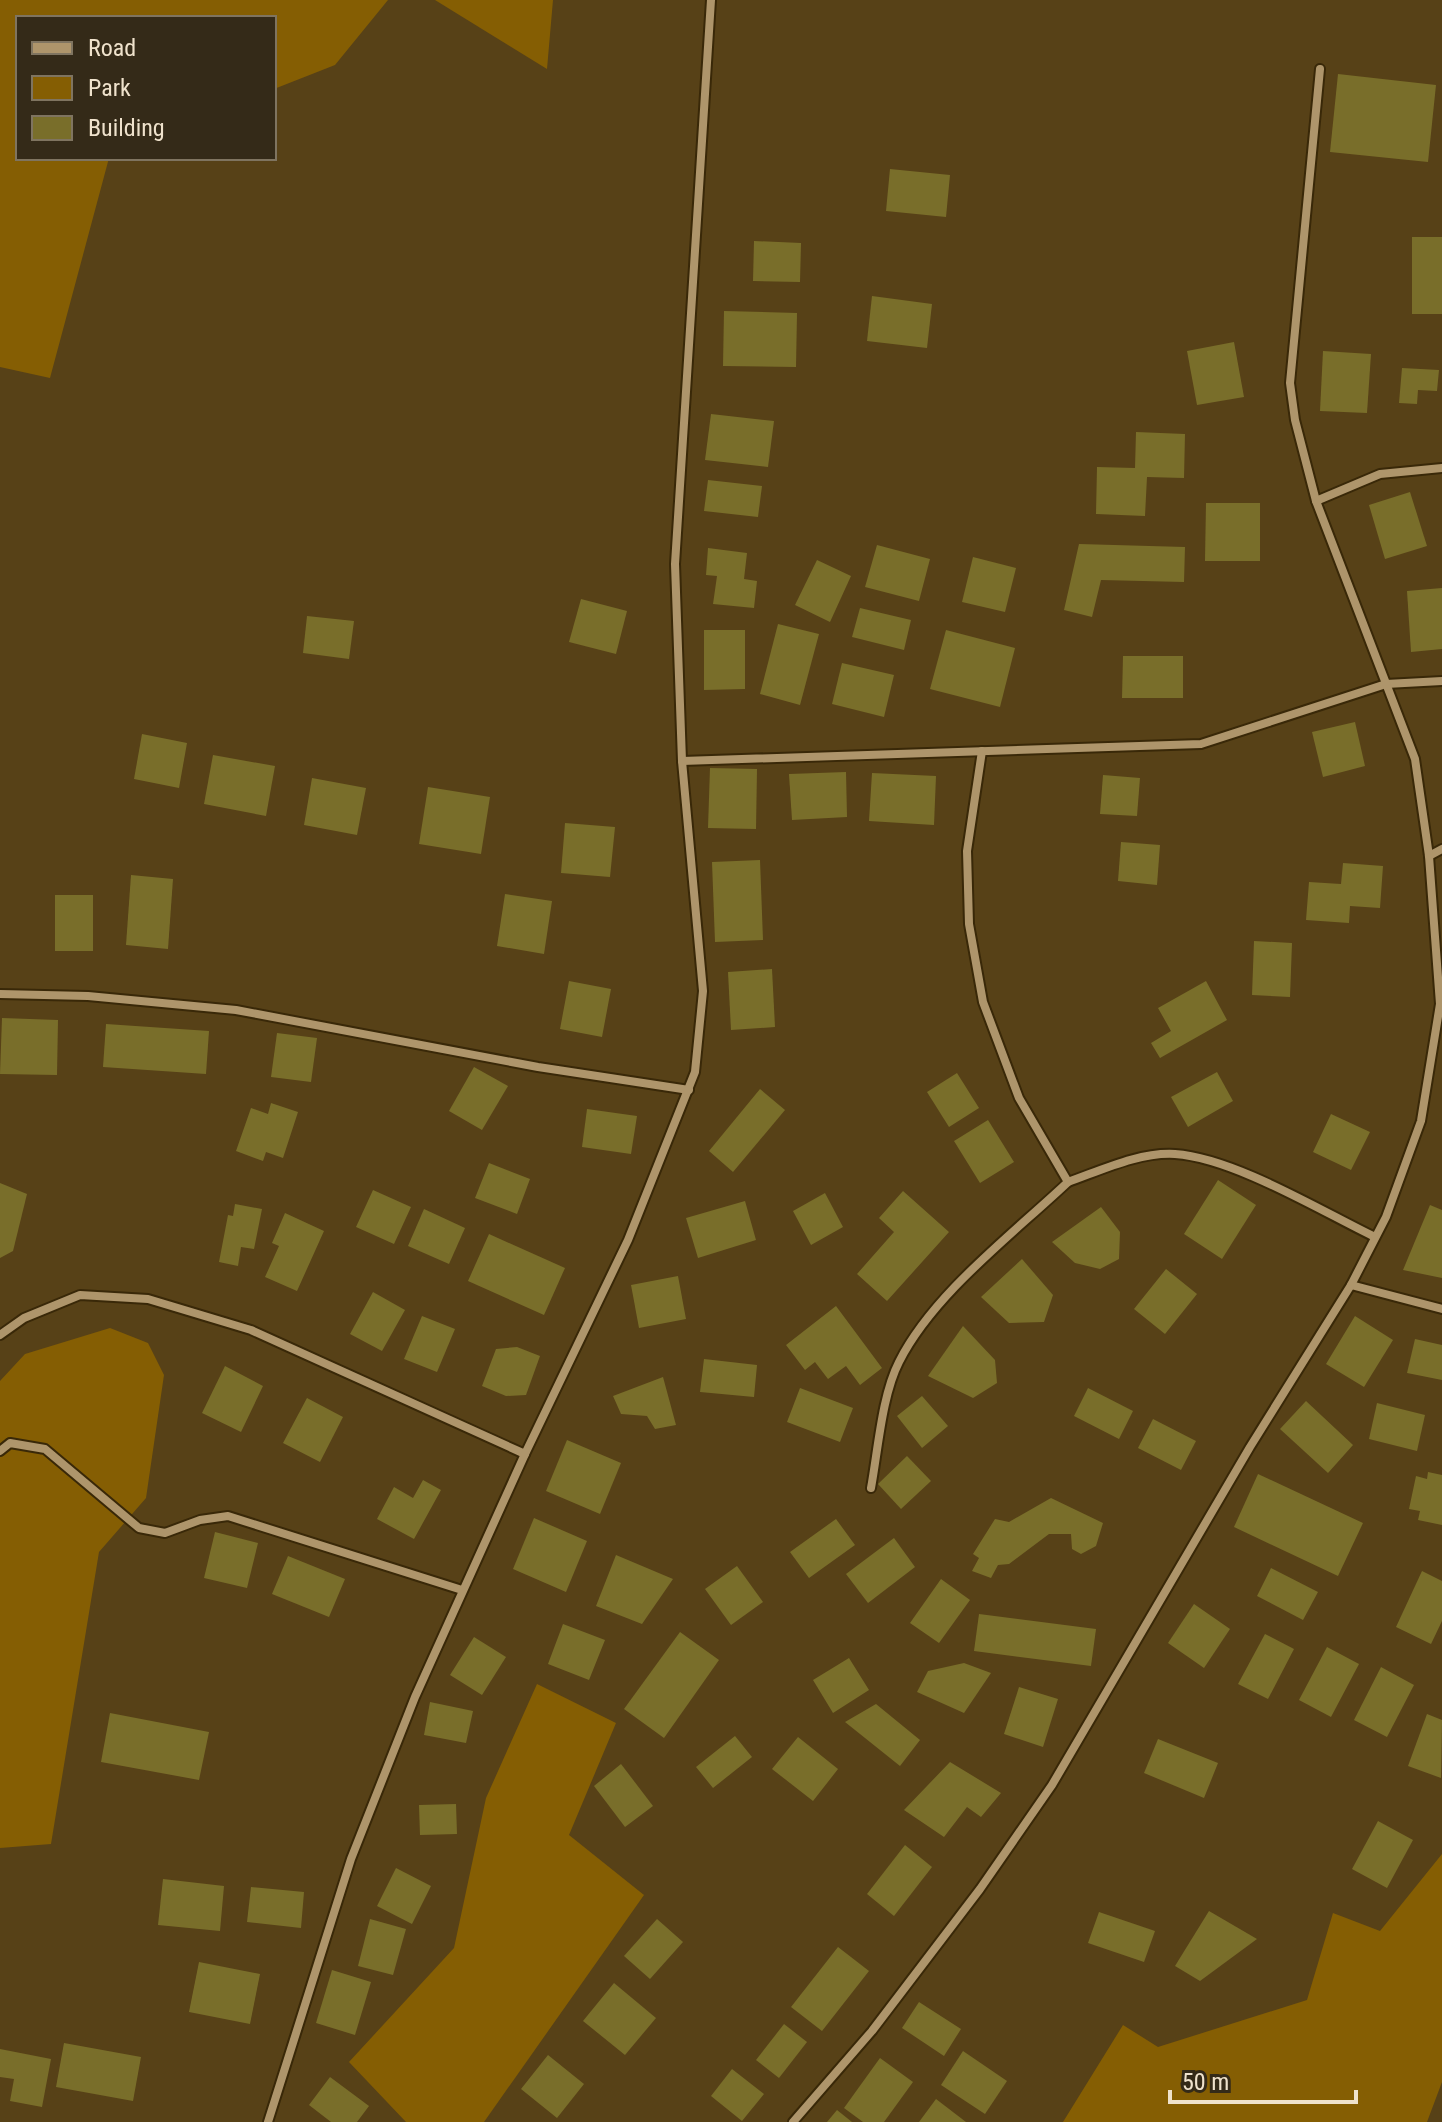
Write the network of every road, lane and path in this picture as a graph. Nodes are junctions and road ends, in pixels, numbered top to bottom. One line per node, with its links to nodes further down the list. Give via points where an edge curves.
1 (711, 0): 8 (street, via 675,564)
2 (1320, 69): 4 (street, via 1290,383)
3 (1442, 468): 4 (street, via 1380,474)
4 (1316, 501): 6 (street)
5 (1442, 681): 6 (street)
6 (1386, 684): 7 (street, via 1201,744); 10 (street, via 1415,759)
7 (982, 751): 8 (street); 13 (street, via 967,851 969,924 983,1002 1019,1098)
8 (682, 761): 12 (street, via 703,991)
9 (1442, 849): 10 (street)
10 (1429, 856): 14 (street, via 1440,1004 1421,1121)
11 (0, 994): 12 (street, via 236,1010)
12 (689, 1090): 19 (street, via 628,1240)
13 (1068, 1182): 14 (street, via 1137,1158 1175,1154 1224,1165); 20 (street, via 939,1305 899,1363)
14 (1375, 1237): 15 (street)
15 (1351, 1285): 16 (street); 23 (street, via 1052,1785 872,2031)
16 (1442, 1309)
17 (0, 1335): 19 (street, via 24,1318 80,1295 148,1299 251,1330)
18 (0, 1451): 21 (street, via 10,1443 45,1449 139,1528 165,1533 228,1516)
19 (525, 1454): 21 (street)
20 (871, 1488)
21 (462, 1590): 22 (street, via 351,1859)
22 (268, 2122)
23 (793, 2122)

